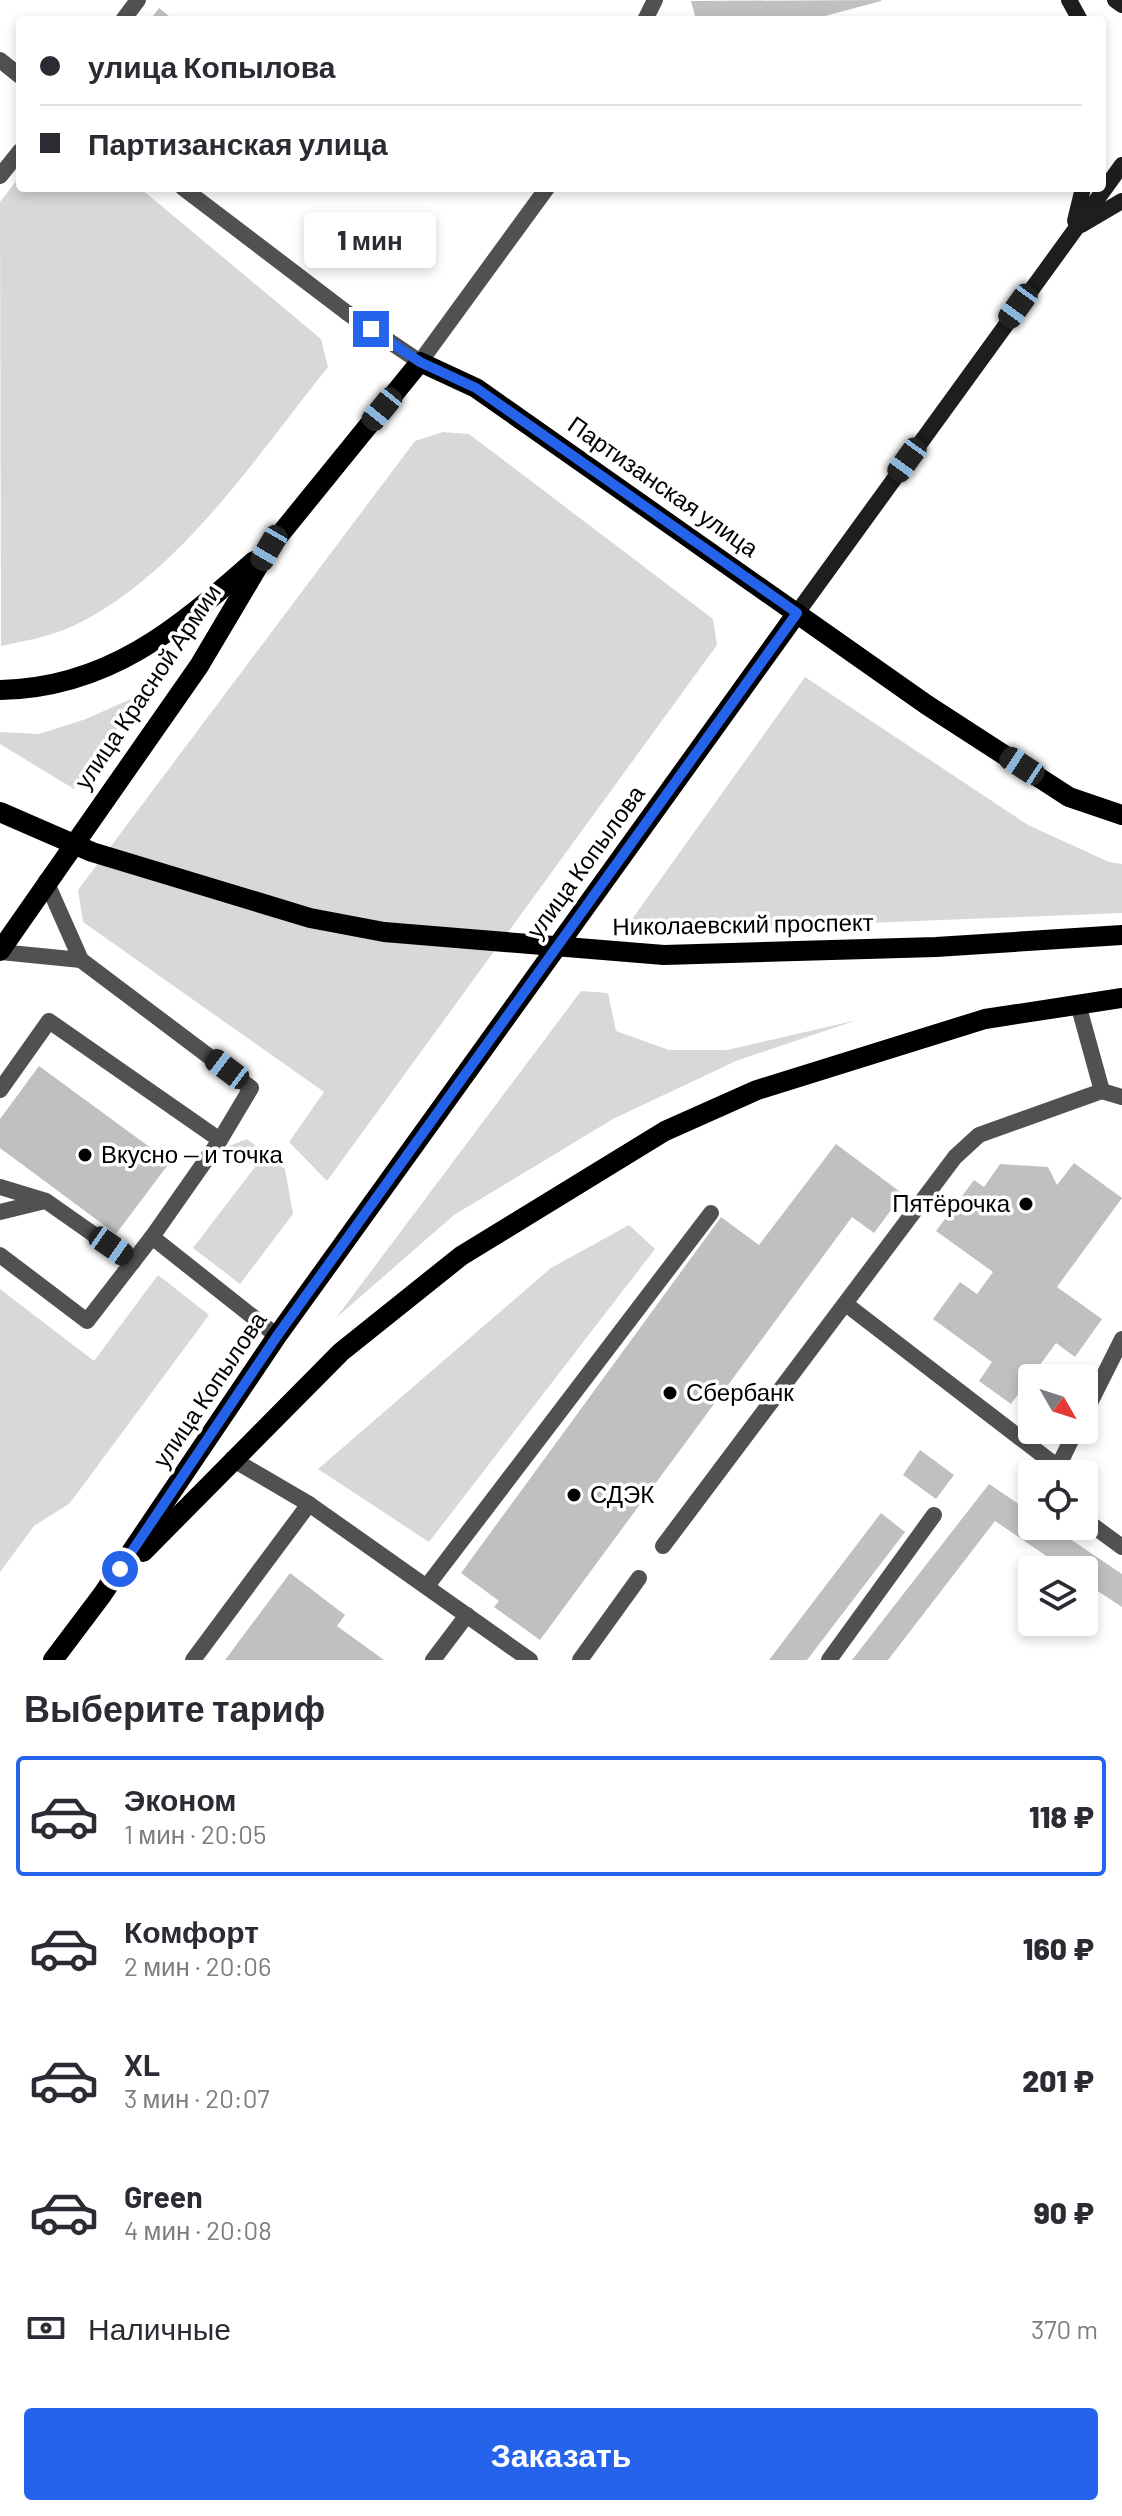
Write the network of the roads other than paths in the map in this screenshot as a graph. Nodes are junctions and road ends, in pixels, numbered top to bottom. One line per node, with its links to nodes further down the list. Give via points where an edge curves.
1 (1115, 0): 2 (main road)
2 (1122, 5)
3 (0, 60): 4 (street)
4 (16, 73)
5 (16, 156): 7 (street)
6 (1122, 165): 8 (main road, улица Копылова)
7 (0, 176)
8 (1106, 186)
9 (188, 192): 15 (street, Партизанская улица)
10 (544, 192): 15 (street, улица Красной Армии)
11 (1082, 192): 14 (main road)
12 (1102, 192): 14 (main road, улица Копылова)
13 (1122, 201): 14 (main road)
14 (1073, 230): 17 (main road, улица Копылова)
15 (420, 362): 16 (main road, улица Красной Армии); 17 (main road, Партизанская улица, via 476,388)
16 (269, 548): 18 (main road, via 185,622 138,654 81,678 29,690); 21 (main road, улица Красной Армии, via 199,666)
17 (797, 613): 19 (main road, Партизанская улица, via 1069,797); 39 (main road, улица Копылова)
18 (0, 690)
19 (1122, 815)
20 (7, 816): 22 (main road, Николаевский проспект, via 92,852 310,918 384,932 616,954 786,954)
21 (46, 881): 23 (main road, улица Красной Армии); 24 (street)
22 (1122, 935)
23 (0, 952): 24 (street)
24 (81, 960): 30 (street, via 251,1088)
25 (1122, 998): 26 (main road, улица Копылова)
26 (1078, 1004): 28 (street); 42 (main road, улица Копылова, via 985,1019 871,1053 757,1090 665,1131 461,1256 341,1352)
27 (0, 1090): 30 (street, via 49,1021)
28 (1102, 1091): 29 (street); 38 (street, via 979,1135 955,1157)
29 (1122, 1097)
30 (220, 1140): 35 (street)
31 (0, 1187): 32 (street)
32 (46, 1201): 33 (street); 37 (street)
33 (0, 1212)
34 (711, 1213): 50 (street)
35 (152, 1237): 37 (street); 39 (street)
36 (0, 1255): 37 (street, via 87,1321)
37 (133, 1262)
38 (847, 1305): 43 (street); 47 (street)
39 (277, 1336): 51 (main road, улица Копылова)
40 (1122, 1339): 41 (street)
41 (1098, 1387)
42 (232, 1459): 44 (street); 51 (main road, улица Копылова)
43 (1045, 1460)
44 (309, 1504): 50 (street); 55 (street)
45 (934, 1515): 58 (street)
46 (1098, 1529): 48 (street)
47 (663, 1546)
48 (1122, 1547)
49 (639, 1578): 57 (street)
50 (427, 1586): 52 (street)
51 (102, 1595): 54 (main road, улица Копылова)
52 (467, 1615): 53 (street); 56 (street)
53 (528, 1659)
54 (53, 1660)
55 (193, 1660)
56 (433, 1660)
57 (580, 1660)
58 (829, 1660)

